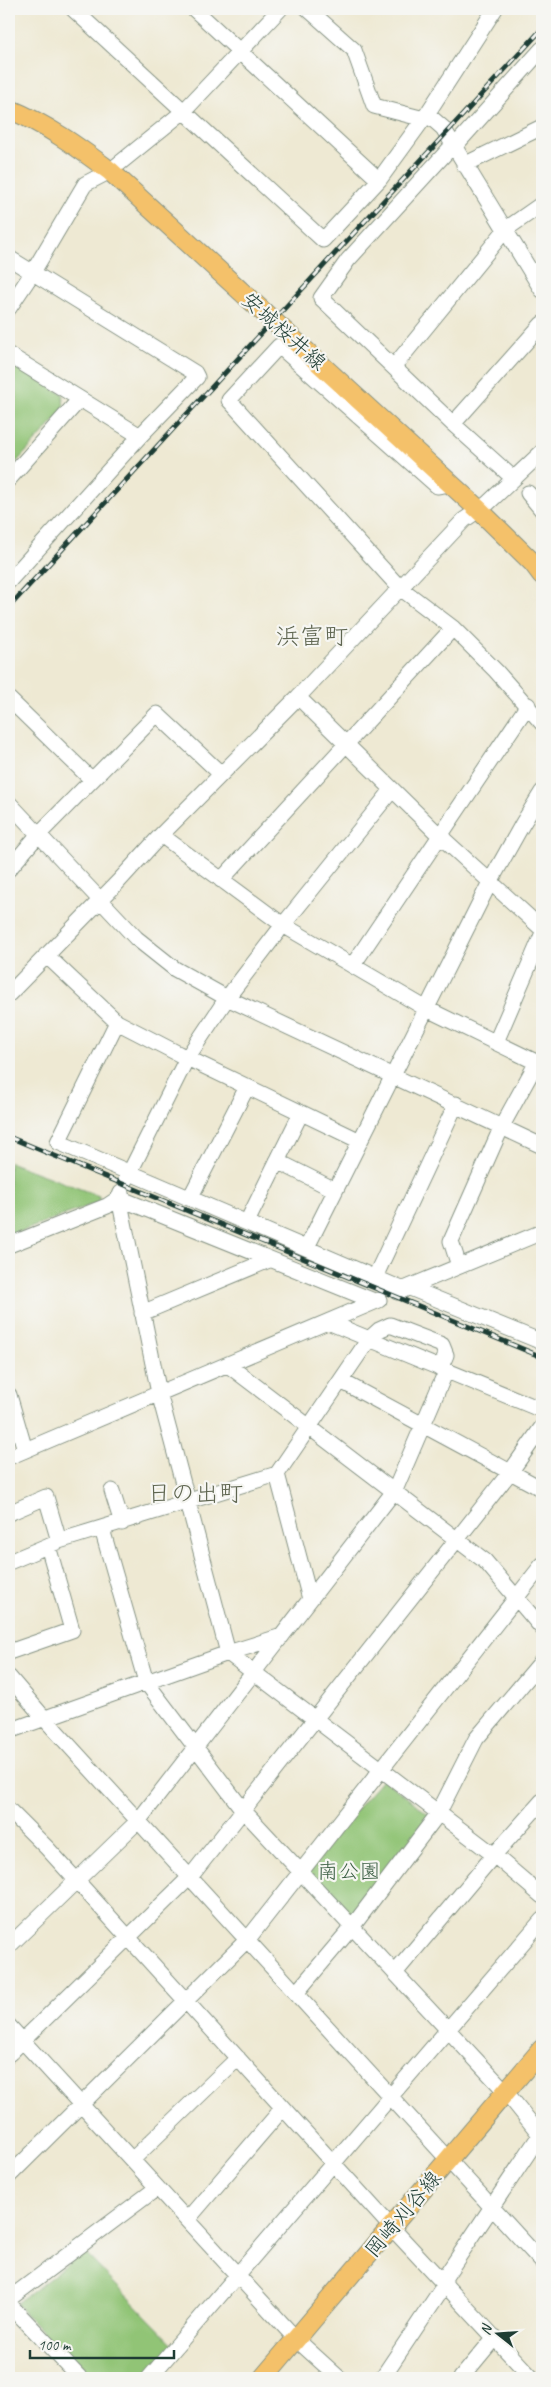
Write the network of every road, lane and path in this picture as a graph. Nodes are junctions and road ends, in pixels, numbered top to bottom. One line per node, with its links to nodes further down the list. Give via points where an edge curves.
1 (73, 9): 10 (street)
2 (194, 9): 7 (street)
3 (280, 9): 7 (street)
4 (308, 9): 11 (street, via 354,50 374,106)
5 (495, 9): 11 (street)
6 (542, 49): 13 (street)
7 (239, 51): 10 (street); 16 (street)
8 (9, 96): 15 (main road, 安城桜井線, via 66,125)
9 (9, 109): 15 (main road, 安城桜井線)
10 (184, 111): 15 (street); 16 (street, via 323,240)
11 (425, 116): 13 (street, via 443,128); 16 (street)
12 (540, 133): 14 (street)
13 (453, 146): 14 (street); 27 (street, via 348,260 321,298)
14 (464, 165): 18 (street)
15 (114, 167): 20 (street, via 85,184); 32 (main road, 安城桜井線); 34 (main road, 安城桜井線)
16 (379, 180)
17 (542, 204): 18 (street)
18 (506, 229): 21 (street); 25 (street)
19 (9, 258): 20 (street)
20 (33, 272): 22 (street); 28 (street, via 195,373 197,377)
21 (542, 290)
22 (9, 308)
23 (542, 324): 27 (street)
24 (9, 355): 26 (street)
25 (400, 360)
26 (80, 398): 28 (street); 31 (street)
27 (453, 424): 30 (street)
28 (140, 436): 38 (street)
29 (542, 452): 30 (street)
30 (514, 478): 34 (street)
31 (9, 479)
32 (450, 484): 34 (main road, 安城桜井線); 39 (street, via 437,486 279,346 229,400)
33 (528, 493): 35 (street)
34 (482, 506): 36 (main road, 安城桜井線); 37 (main road, 安城桜井線); 39 (street)
35 (542, 510)
36 (542, 557)
37 (542, 575)
38 (9, 581)
39 (399, 587): 40 (street); 41 (street)
40 (453, 628): 43 (street); 45 (street)
41 (298, 697): 45 (street); 46 (street)
42 (9, 698): 47 (street)
43 (528, 705): 44 (street); 53 (street)
44 (542, 723)
45 (347, 745): 48 (street); 55 (street)
46 (221, 774): 47 (street, via 156,714); 52 (street)
47 (92, 780): 51 (street)
48 (392, 790): 53 (street); 58 (street)
49 (542, 792): 56 (street)
50 (9, 803): 51 (street)
51 (38, 835): 54 (street); 57 (street)
52 (161, 835): 55 (street); 57 (street)
53 (439, 835): 56 (street); 62 (street)
54 (9, 869)
55 (220, 880): 58 (street)
56 (490, 882): 59 (street); 65 (street)
57 (100, 900): 61 (street); 64 (street, via 153,953)
58 (283, 925): 62 (street); 64 (street)
59 (542, 929)
60 (542, 935): 67 (street)
61 (46, 955): 63 (street); 66 (street)
62 (353, 965): 65 (street)
63 (9, 994)
64 (227, 998): 68 (street); 70 (street)
65 (426, 1008): 67 (street); 70 (street)
66 (117, 1022): 68 (street); 78 (street, via 58,1142)
67 (496, 1042): 69 (street)
68 (187, 1058): 71 (street); 78 (street)
69 (540, 1062): 74 (street)
70 (394, 1076): 72 (street); 75 (street)
71 (247, 1087): 73 (street); 80 (street)
72 (456, 1104): 74 (street); 87 (street)
73 (301, 1113): 75 (street); 77 (street)
74 (502, 1126): 76 (street); 86 (street, via 452,1241)
75 (360, 1140): 79 (street)
76 (542, 1146)
77 (277, 1161): 79 (street); 81 (street)
78 (124, 1186): 80 (street); 83 (street, via 107,1206); 85 (street); 89 (street)
79 (335, 1190): 84 (street)
80 (190, 1198): 81 (street)
81 (247, 1222): 84 (street)
82 (542, 1232): 86 (street)
83 (9, 1246)
84 (307, 1247): 87 (street)
85 (269, 1260): 89 (street); 90 (street, via 376,1300)
86 (459, 1266): 88 (street)
87 (375, 1277): 88 (street)
88 (404, 1290): 92 (street)
89 (142, 1314): 96 (street)
90 (328, 1322): 91 (street); 93 (street)
91 (369, 1339): 94 (street); 94 (street, via 390,1325 442,1345 446,1355); 95 (street)
92 (542, 1342)
93 (228, 1365): 96 (street); 101 (street)
94 (443, 1370): 98 (street); 99 (street)
95 (342, 1381): 99 (street); 101 (street)
96 (160, 1393): 102 (street); 109 (street)
97 (9, 1395): 102 (street)
98 (542, 1410)
99 (422, 1426): 104 (street); 107 (street)
100 (542, 1427): 104 (street)
101 (310, 1428): 105 (street); 107 (street)
102 (25, 1450): 103 (street)
103 (9, 1457)
104 (510, 1472): 106 (street); 113 (street)
105 (277, 1474): 109 (street); 118 (street)
106 (542, 1489)
107 (394, 1490): 113 (street); 118 (street)
108 (112, 1491): 111 (street)
109 (187, 1501): 111 (street); 122 (street)
110 (9, 1513): 114 (street, via 46,1497)
111 (122, 1523): 112 (street)
112 (102, 1529): 114 (street); 126 (street)
113 (457, 1538): 117 (street, via 485,1561); 128 (street)
114 (54, 1543): 115 (street); 121 (street, via 72,1630)
115 (9, 1562)
116 (542, 1566): 117 (street)
117 (518, 1597): 119 (street); 131 (street)
118 (310, 1599): 120 (street)
119 (542, 1628)
120 (282, 1636): 122 (street); 124 (street)
121 (9, 1652)
122 (228, 1653): 124 (street); 126 (street)
123 (542, 1661): 134 (street, via 476,1739)
124 (253, 1674): 128 (street); 130 (street)
125 (9, 1676): 127 (street)
126 (146, 1682): 127 (street); 130 (street)
127 (44, 1718): 129 (street); 136 (street)
128 (314, 1720): 131 (street); 133 (street)
129 (9, 1731)
130 (195, 1746): 133 (street); 136 (street)
131 (381, 1771): 134 (street); 138 (street)
132 (542, 1801): 137 (street)
133 (243, 1810): 138 (street); 139 (street)
134 (438, 1814): 137 (street); 143 (street)
135 (12, 1819): 140 (street)
136 (139, 1820): 139 (street); 140 (street)
137 (494, 1855): 141 (street); 147 (street)
138 (301, 1872): 143 (street); 145 (street)
139 (190, 1876): 144 (street); 145 (street)
140 (76, 1880): 144 (street); 146 (street)
141 (542, 1896)
142 (542, 1920): 151 (street)
143 (352, 1927): 147 (street); 148 (street)
144 (128, 1939): 149 (street); 152 (street)
145 (248, 1940): 148 (street); 149 (street)
146 (9, 1946)
147 (395, 1973): 151 (street)
148 (297, 1992): 157 (street)
149 (185, 2001): 155 (street); 158 (street)
150 (9, 2026): 152 (street)
151 (448, 2030): 156 (street); 157 (street)
152 (22, 2041): 154 (street); 158 (street)
153 (542, 2049): 156 (main road, 岡崎刈谷線)
154 (9, 2054)
155 (238, 2058): 159 (street); 162 (street)
156 (506, 2092): 160 (street); 161 (main road, 岡崎刈谷線)
157 (391, 2095): 161 (street); 163 (street)
158 (80, 2104): 162 (street); 164 (street)
159 (283, 2108): 163 (street); 167 (street)
160 (542, 2134): 166 (street)
161 (449, 2159): 166 (street); 168 (main road, 岡崎刈谷線)
162 (132, 2160): 165 (street)
163 (334, 2164): 168 (street); 170 (street)
164 (9, 2176)
165 (156, 2188): 167 (street); 172 (street)
166 (492, 2207): 169 (street); 171 (street, via 445,2277)
167 (187, 2220): 170 (street)
168 (392, 2228): 171 (street); 175 (main road, 岡崎刈谷線)
169 (542, 2262)
170 (237, 2276): 175 (street); 177 (street)
171 (445, 2284): 174 (street); 180 (street)
172 (9, 2299)
173 (9, 2304): 176 (street)
174 (494, 2337): 181 (street); 182 (street)
175 (296, 2339): 178 (main road, 岡崎刈谷線); 179 (street)
176 (80, 2378)
177 (149, 2378)
178 (263, 2378)
179 (338, 2378)
180 (382, 2378)
181 (461, 2378)
182 (532, 2378)

